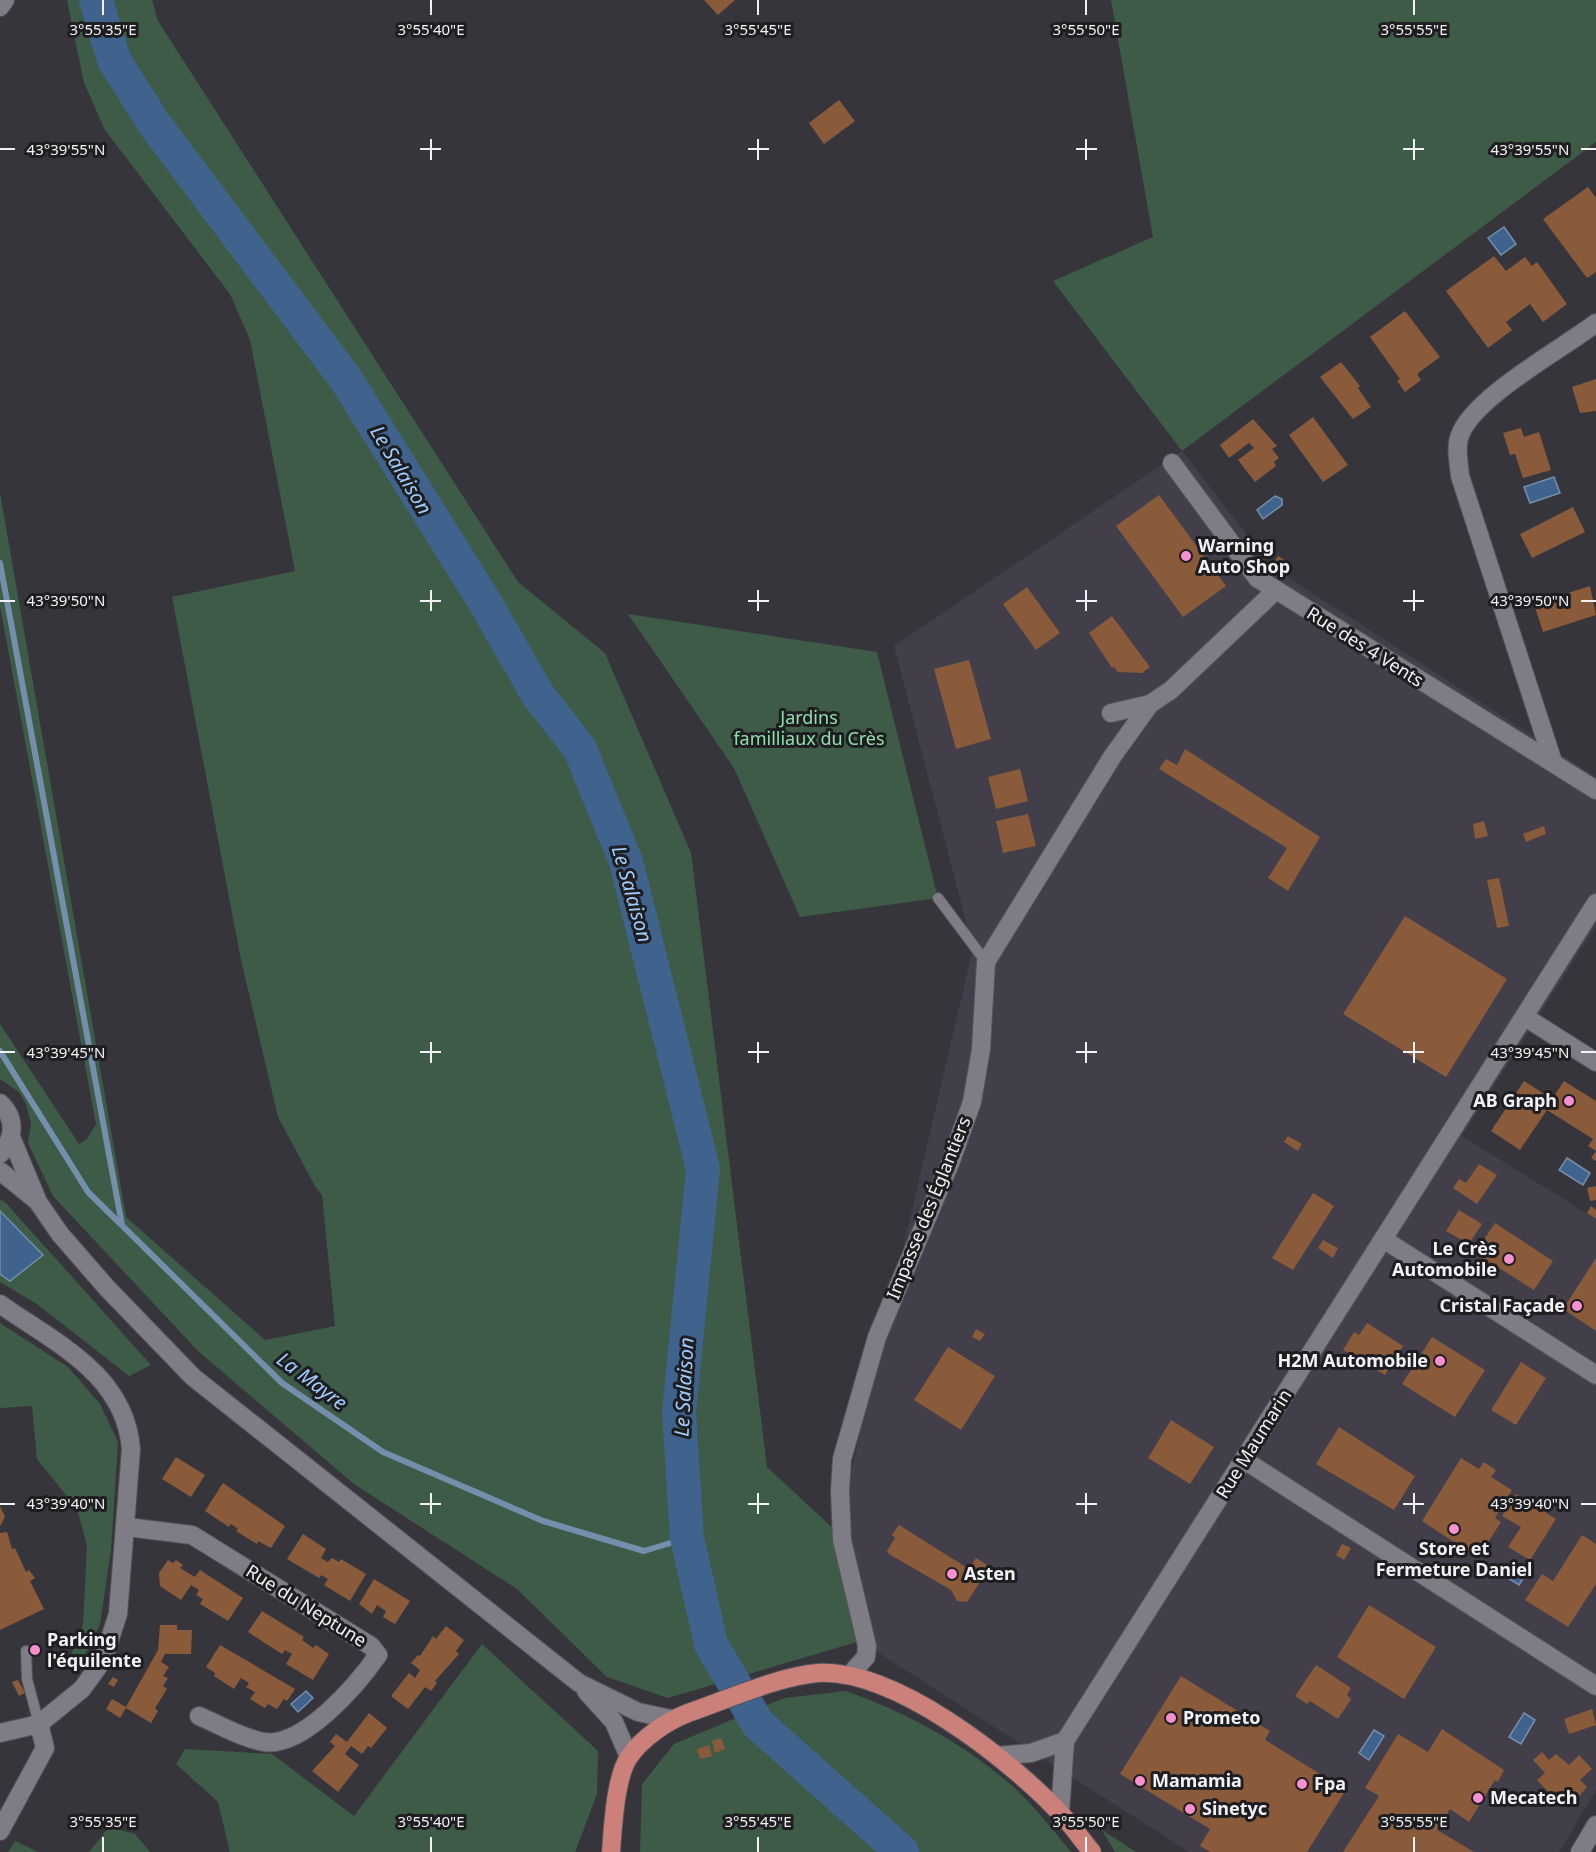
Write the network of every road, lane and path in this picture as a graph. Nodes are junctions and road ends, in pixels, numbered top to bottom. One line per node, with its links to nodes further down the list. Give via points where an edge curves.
1 (5, 0): 2 (street)
2 (0, 6)
3 (1596, 323): 8 (street, via 1492,396 1459,435 1460,476)
4 (1172, 463): 5 (street, Rue des 4 Vents, via 1257,578)
5 (1275, 591): 6 (street, Impasse des Églantiers, via 1171,690); 8 (street, Rue des 4 Vents)
6 (1150, 704): 7 (street, Impasse des Églantiers); 12 (street, Impasse des Églantiers, via 1112,757)
7 (1111, 713)
8 (1553, 762): 9 (street, Rue des 4 Vents)
9 (1596, 790)
10 (938, 898): 12 (lane)
11 (1596, 903): 13 (street, Rue Maumarin)
12 (986, 962): 26 (street, Impasse des Églantiers, via 981,1048 972,1102 877,1336 842,1459 843,1540 867,1646 866,1657)
13 (1525, 1017): 14 (street); 20 (street, Rue Maumarin)
14 (1596, 1062)
15 (0, 1103): 16 (street, via 10,1116)
16 (11, 1137): 17 (street); 19 (street)
17 (0, 1154)
18 (0, 1171): 19 (street)
19 (38, 1202): 27 (street, via 107,1288 193,1377)
20 (1383, 1239): 22 (street); 23 (street, Rue Maumarin)
21 (0, 1304): 24 (street, via 91,1368 120,1405 131,1449)
22 (1596, 1375)
23 (1244, 1460): 28 (street); 33 (street, Rue Maumarin)
24 (127, 1527): 29 (street, Rue du Neptune, via 192,1535 371,1646 378,1655 319,1721 279,1742 264,1742); 31 (street, via 118,1614 103,1660 82,1689)
25 (26, 1651): 31 (lane, via 27,1679)
26 (854, 1675): 30 (main road, via 819,1673 793,1678); 34 (main road, via 885,1686 934,1713)
27 (579, 1683): 30 (street, via 638,1712); 35 (street, via 614,1722)
28 (1596, 1686)
29 (199, 1716)
30 (680, 1716): 35 (main road)
31 (39, 1724): 32 (street); 38 (street, via 45,1748)
32 (0, 1733)
33 (1065, 1741): 34 (street, via 1031,1753); 36 (street)
34 (997, 1756): 36 (main road)
35 (629, 1758): 39 (main road, via 615,1802)
36 (1060, 1813): 40 (main road)
37 (1596, 1826): 41 (street)
38 (0, 1831)
39 (611, 1852)
40 (1092, 1852)
41 (1580, 1852)

